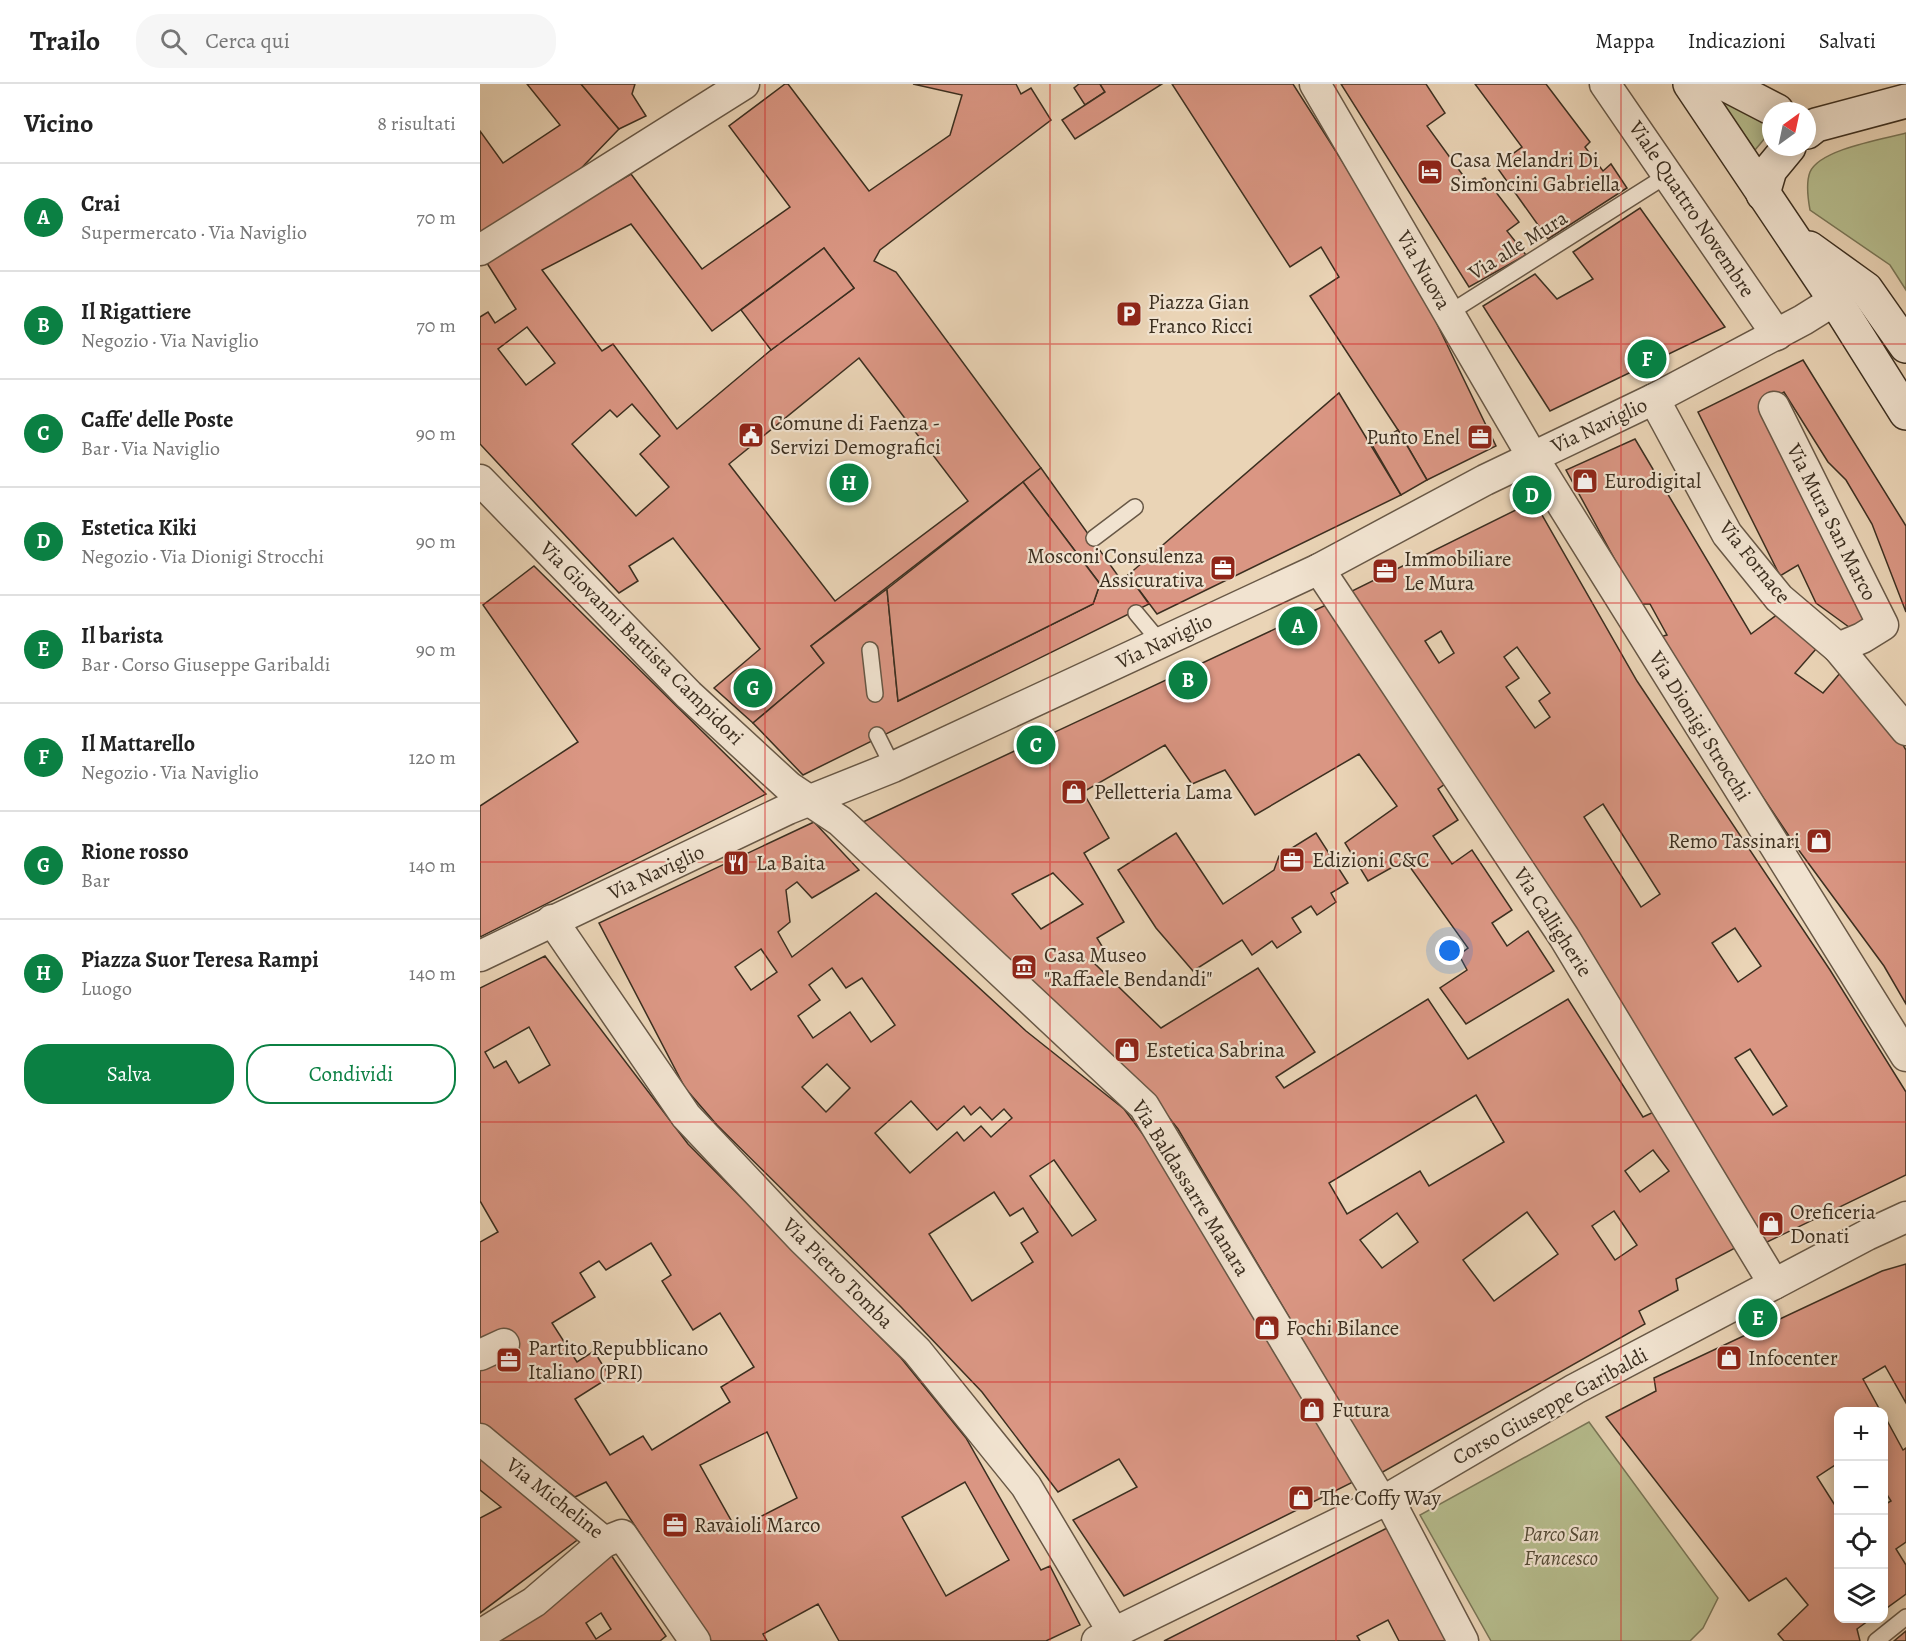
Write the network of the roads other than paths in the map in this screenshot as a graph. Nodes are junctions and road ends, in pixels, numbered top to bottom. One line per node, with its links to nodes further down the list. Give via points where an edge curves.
1 (744, 84): 13 (street)
2 (1315, 84): 15 (street, Via Nuova)
3 (1605, 84): 10 (street, Viale Quattro Novembre)
4 (1690, 84): 11 (main road)
5 (1725, 84): 7 (main road)
6 (1906, 101): 8 (main road)
7 (1762, 103)
8 (1816, 124)
9 (1782, 156): 11 (main road, via 1770,170)
10 (1670, 174): 15 (lane, Via alle Mura); 16 (street, Viale Quattro Novembre)
11 (1763, 194): 12 (main road)
12 (1790, 235): 14 (main road); 17 (main road, via 1866,289)
13 (480, 250)
14 (1835, 300): 16 (street, Via Naviglio); 20 (main road)
15 (1449, 313): 21 (street, Via Nuova)
16 (1777, 334): 18 (street, Via Naviglio)
17 (1906, 346)
18 (1654, 399): 21 (street, Via Naviglio); 28 (street, Via Fornace, via 1727,534 1779,598)
19 (1774, 407): 28 (street, Via Mura San Marco, via 1883,625)
20 (1906, 413)
21 (1532, 456): 25 (street, Via Naviglio); 37 (street, Via Dionigi Strocchi)
22 (480, 480): 34 (street, Via Giovanni Battista Campidori, via 689,695 789,786)
23 (1135, 507): 24 (lane)
24 (1094, 538)
25 (1318, 569): 27 (street, Via Naviglio); 39 (street, Via Calligherie, via 1564,937)
26 (1136, 613): 27 (lane)
27 (1161, 643): 33 (street, Via Naviglio)
28 (1838, 648): 31 (street)
29 (870, 650): 30 (lane)
30 (875, 694)
31 (1906, 730)
32 (878, 735): 33 (lane)
33 (893, 767): 34 (street, Via Naviglio)
34 (810, 800): 35 (street, Via Naviglio); 41 (street, Via Baldassarre Manara, via 840,821 1144,1106)
35 (552, 921): 36 (street, Via Naviglio); 45 (street, Via Pietro Tomba, via 686,1116 802,1239 917,1351 1026,1486)
36 (480, 956)
37 (1906, 1056)
38 (1906, 1217): 39 (street, Corso Giuseppe Garibaldi)
39 (1774, 1284): 41 (street, Corso Giuseppe Garibaldi, via 1575,1389)
40 (480, 1438): 42 (street, Via Micheline)
41 (1385, 1500): 45 (street, Corso Giuseppe Garibaldi); 47 (street, Via Baldassarre Manara)
42 (604, 1542): 44 (street, via 534,1602); 46 (street, Via Micheline, via 622,1535)
43 (1906, 1617): 48 (lane)
44 (480, 1635)
45 (1105, 1636)
46 (690, 1639)
47 (1464, 1641)
48 (1876, 1641)

